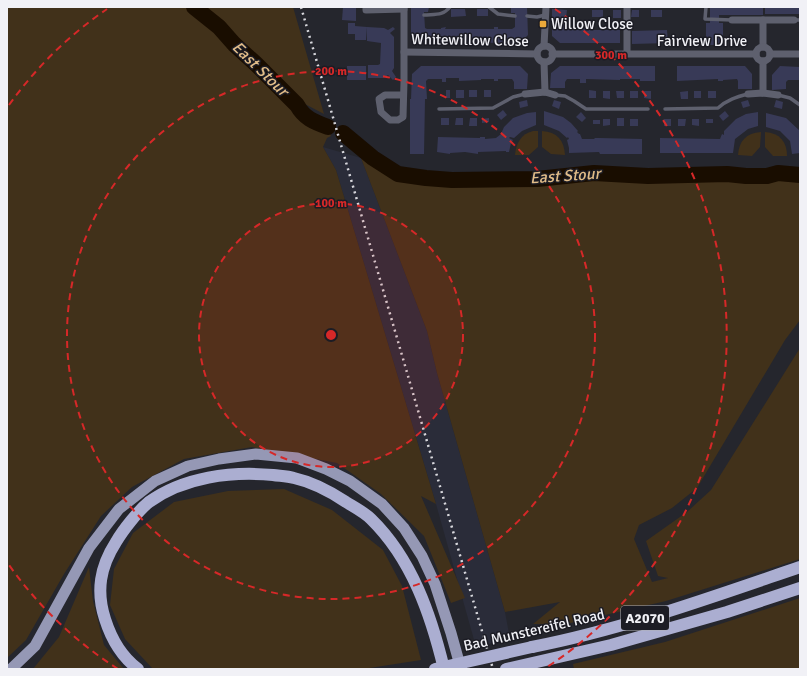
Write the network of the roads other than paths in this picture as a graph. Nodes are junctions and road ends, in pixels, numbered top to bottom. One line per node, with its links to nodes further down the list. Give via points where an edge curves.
1 (366, 7): 7 (street, Whitewillow Close, via 366,10)
2 (450, 7): 8 (lane, via 441,14)
3 (489, 7): 10 (lane, via 498,14)
4 (546, 7): 9 (street)
5 (627, 7): 18 (street)
6 (706, 7): 12 (lane, via 705,20)
7 (405, 12): 17 (street, Whitewillow Close)
8 (424, 15)
9 (545, 15): 11 (lane); 15 (street)
10 (515, 16)
11 (527, 16)
12 (732, 20): 13 (street)
13 (763, 20): 14 (street); 16 (street)
14 (797, 20)
15 (544, 46): 19 (street); 20 (street, via 551,50)
16 (763, 47): 21 (street, Fairview Drive, via 757,50); 22 (street, Fairview Drive)
17 (404, 52): 19 (street, Whitewillow Close); 30 (street, Whitewillow Close)
18 (627, 53): 20 (street, Fairview Drive); 21 (street, Fairview Drive)
19 (537, 54): 25 (street)
20 (552, 54): 25 (street, via 551,59)
21 (756, 54): 24 (street, Fairview Drive)
22 (770, 54): 23 (street); 24 (street, Fairview Drive)
23 (800, 54)
24 (763, 61): 27 (street)
25 (544, 62): 26 (street)
26 (545, 92): 28 (street); 31 (street)
27 (763, 92): 29 (street); 32 (street)
28 (525, 94): 34 (lane, via 513,97 493,108)
29 (748, 94): 36 (lane, via 737,96 718,108)
30 (403, 95)
31 (555, 95): 35 (lane, via 565,96 586,109)
32 (778, 95): 33 (lane, via 790,98)
33 (800, 105)
34 (439, 109)
35 (648, 109)
36 (665, 109)
37 (800, 567): 41 (highway, Bad Munstereifel Road / A2070, bridge, via 612,629)
38 (800, 588): 44 (highway, A2070, via 611,645)
39 (12, 669): 43 (main road, via 35,646 89,548 119,509 155,481 188,466 256,454 297,458 326,469 350,481 386,509 404,528 429,570)
40 (138, 669): 42 (highway, via 129,663 116,645 100,605 101,575 110,551 123,530 148,503 172,488 211,477 240,473 294,478 330,492 370,518 398,550 421,593)
41 (435, 669)
42 (444, 669)
43 (461, 669)
44 (506, 669)

